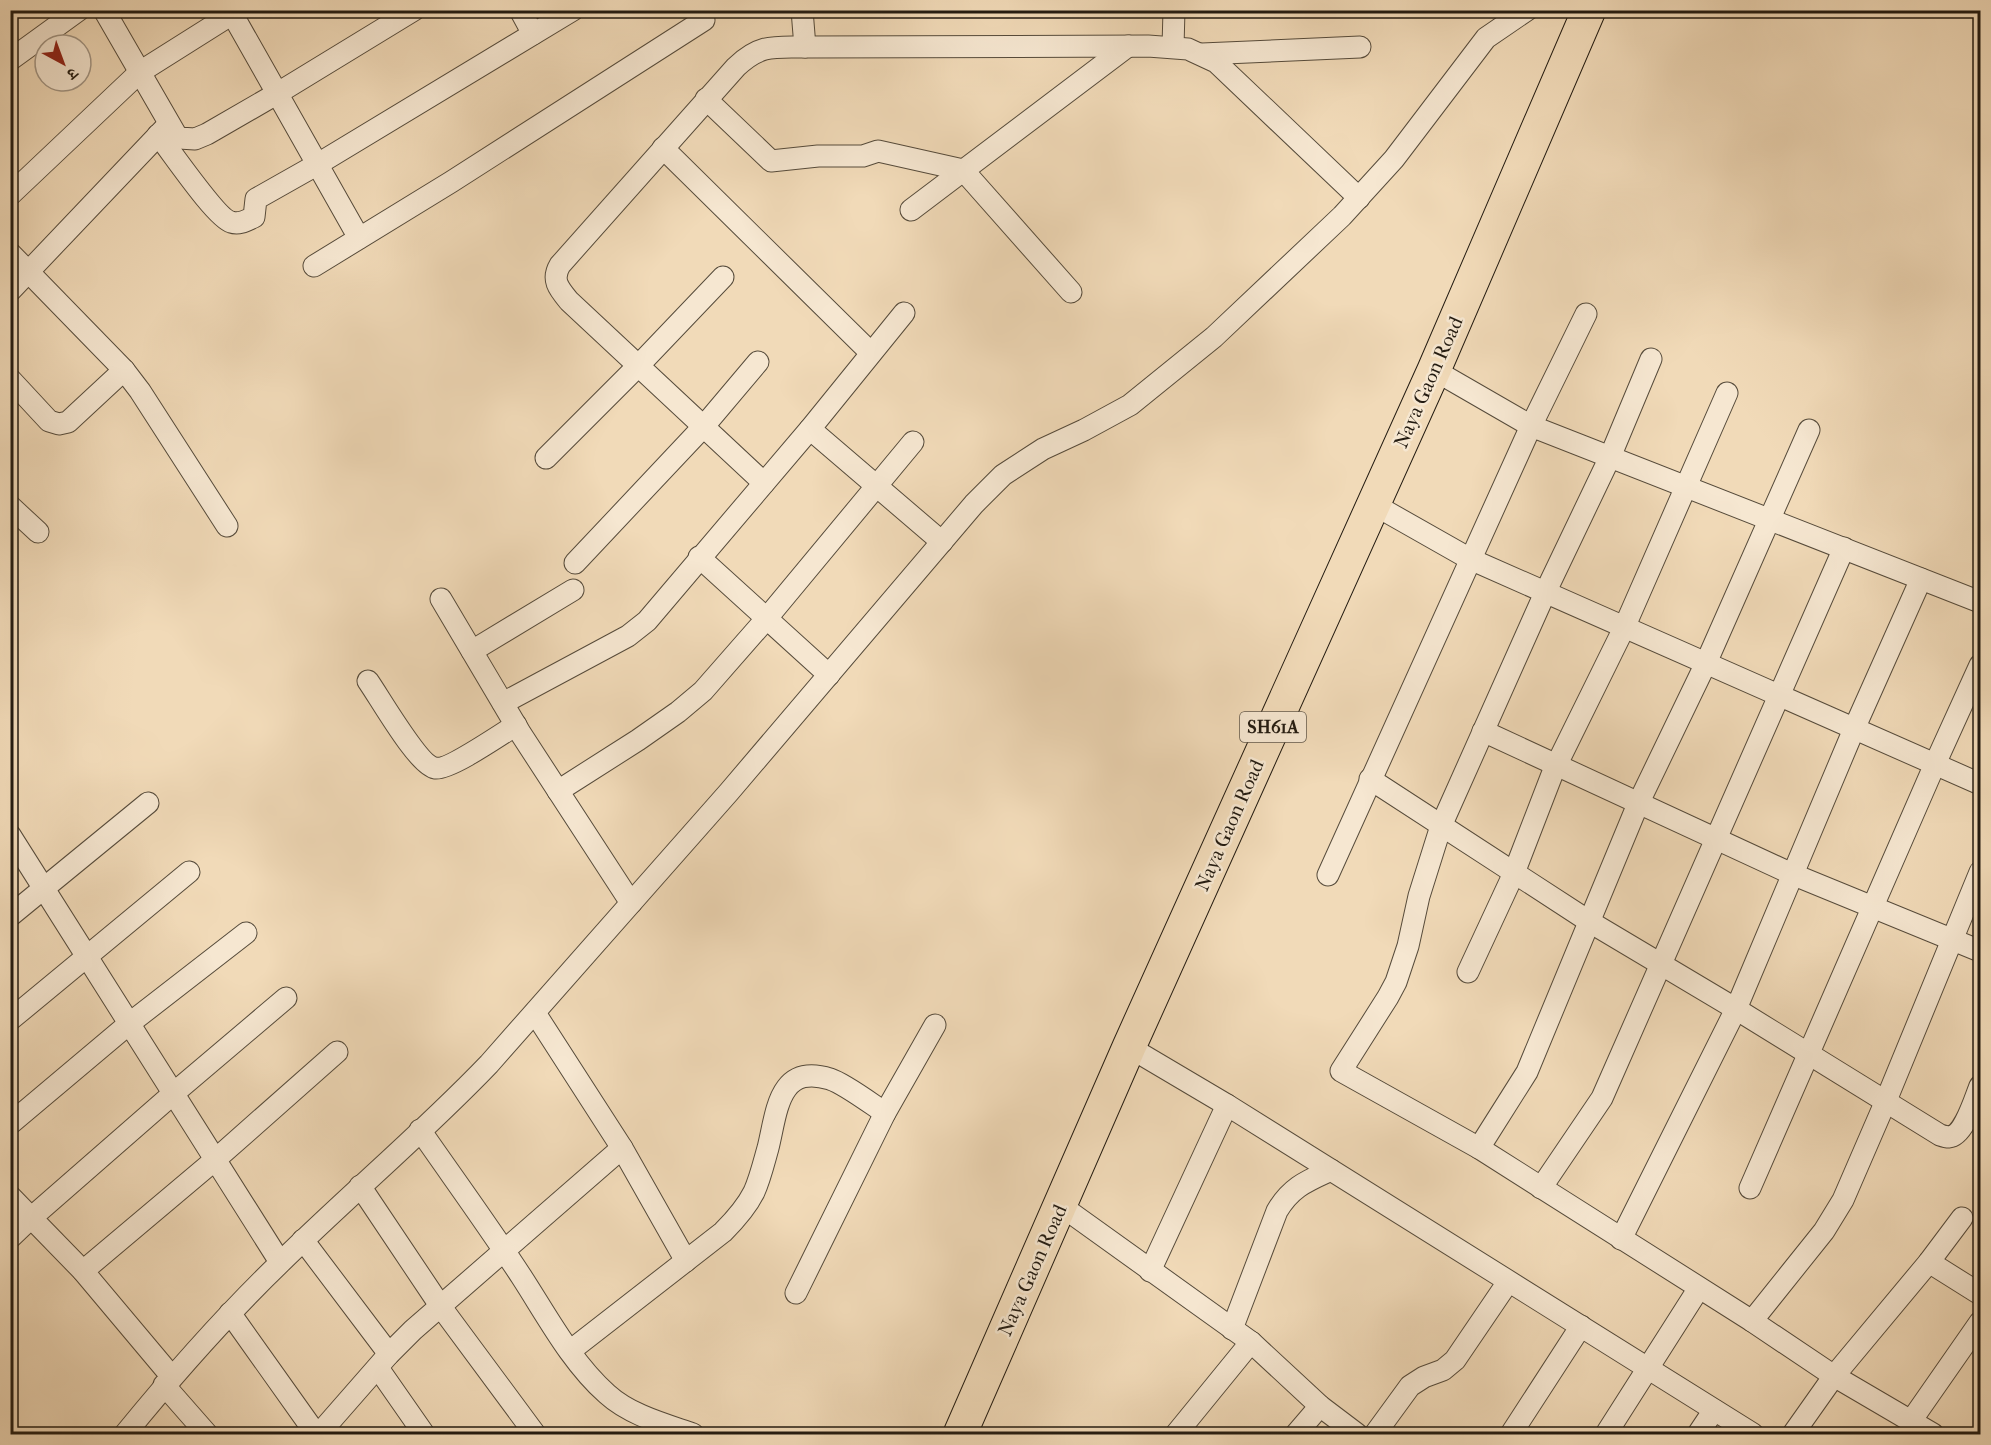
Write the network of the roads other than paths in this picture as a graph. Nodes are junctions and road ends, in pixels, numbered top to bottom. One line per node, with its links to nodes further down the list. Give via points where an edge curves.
1 (79, 10): 18 (street)
2 (104, 10): 19 (street)
3 (414, 10): 20 (street)
4 (520, 10): 12 (street)
5 (573, 10): 12 (street)
6 (802, 10): 14 (street)
7 (1174, 10): 15 (street)
8 (1527, 10): 27 (street, via 1486,38 1394,159)
9 (231, 12): 19 (street); 20 (street)
10 (1587, 15): 43 (main road, Naya Gaon Road / SH61A)
11 (704, 20): 29 (street)
12 (533, 34): 24 (street)
13 (1128, 46): 14 (street); 15 (street); 25 (street)
14 (805, 47): 21 (street, via 772,47 749,54)
15 (1173, 47): 17 (street)
16 (1360, 47): 17 (street)
17 (1202, 54): 27 (street, via 1233,77)
18 (10, 60)
19 (140, 72): 22 (street); 26 (street)
20 (278, 93): 22 (street, via 195,139); 24 (street)
21 (706, 99): 23 (street); 25 (street, via 771,160 863,156 878,151)
22 (166, 136): 24 (street, via 217,211 230,222 240,223 254,217 256,199); 32 (street, via 139,156)
23 (663, 148): 38 (street); 41 (street, via 560,265 555,280 569,301)
24 (318, 164): 29 (street)
25 (963, 170): 28 (street); 35 (street)
26 (10, 195)
27 (1359, 198): 61 (street, via 1214,337 1130,405 1043,449 1003,475)
28 (911, 210)
29 (359, 238): 31 (street)
30 (10, 253): 32 (street)
31 (314, 266)
32 (30, 272): 34 (street); 42 (street)
33 (723, 277): 41 (street)
34 (10, 291)
35 (1071, 292)
36 (904, 313): 38 (street)
37 (1586, 314): 47 (street)
38 (872, 353): 48 (street)
39 (1651, 359): 51 (street)
40 (758, 362): 46 (street)
41 (639, 365): 46 (street); 52 (street)
42 (124, 370): 44 (street, via 68,422 59,424 50,421); 59 (street)
43 (1434, 370): 47 (street); 56 (main road, Naya Gaon Road / SH61A)
44 (10, 379)
45 (1727, 393): 55 (street)
46 (704, 426): 53 (street); 65 (street)
47 (1531, 426): 51 (street); 64 (street)
48 (810, 429): 53 (street); 54 (street)
49 (1809, 430): 58 (street)
50 (913, 442): 54 (street)
51 (1610, 457): 55 (street); 68 (street)
52 (546, 458)
53 (764, 483): 63 (street)
54 (876, 486): 61 (street); 71 (street)
55 (1687, 487): 58 (street); 72 (street)
56 (1373, 504): 64 (street); 115 (main road, Naya Gaon Road / SH61A)
57 (10, 506): 60 (street)
58 (1771, 519): 62 (street); 74 (street)
59 (227, 526)
60 (38, 532)
61 (942, 542): 76 (street)
62 (1844, 548): 66 (street); 78 (street)
63 (699, 557): 71 (street); 79 (street, via 647,621 628,636)
64 (1470, 559): 68 (street); 85 (street)
65 (575, 564)
66 (1922, 579): 70 (street); 81 (street)
67 (573, 590): 73 (street)
68 (1545, 593): 72 (street); 82 (street)
69 (441, 599): 73 (street)
70 (1980, 602)
71 (767, 618): 76 (street); 87 (street, via 703,691 678,712)
72 (1624, 628): 74 (street); 84 (street)
73 (471, 651): 79 (street)
74 (1706, 663): 78 (street); 89 (street)
75 (1980, 665): 83 (street)
76 (829, 675): 99 (street)
77 (368, 681): 80 (street, via 414,750 436,768 446,766)
78 (1780, 696): 81 (street); 92 (street)
79 (503, 703): 80 (street)
80 (516, 724): 87 (street)
81 (1854, 729): 83 (street); 96 (street)
82 (1483, 731): 84 (street); 90 (street)
83 (1935, 764): 86 (street); 100 (street)
84 (1556, 766): 89 (street); 95 (street)
85 (1370, 779): 90 (street); 97 (street)
86 (1980, 784)
87 (558, 791): 99 (street)
88 (148, 803): 98 (street)
89 (1638, 804): 92 (street); 102 (street)
90 (1441, 826): 95 (street); 126 (street, via 1396,981 1341,1071)
91 (10, 835): 98 (street)
92 (1716, 840): 96 (street); 107 (street)
93 (189, 872): 106 (street)
94 (1980, 872): 104 (street)
95 (1514, 873): 102 (street); 108 (street)
96 (1792, 874): 100 (street); 110 (street)
97 (1328, 875)
98 (44, 887): 101 (street); 106 (street)
99 (631, 903): 111 (street)
100 (1873, 906): 104 (street); 117 (street)
101 (10, 916)
102 (1590, 922): 107 (street); 126 (street, via 1527,1072)
103 (246, 933): 113 (street)
104 (1952, 938): 105 (street); 120 (street)
105 (1980, 951)
106 (87, 956): 112 (street); 113 (street)
107 (1661, 964): 110 (street); 130 (street, via 1602,1098)
108 (1468, 972)
109 (286, 998): 119 (street)
110 (1736, 1009): 117 (street); 137 (street)
111 (535, 1013): 124 (street, via 453,1101); 125 (street)
112 (10, 1020)
113 (130, 1023): 119 (street); 123 (street)
114 (935, 1025): 122 (street)
115 (1129, 1047): 121 (street); 133 (main road, Naya Gaon Road / SH61A)
116 (337, 1052): 127 (street)
117 (1809, 1054): 120 (street); 131 (street)
118 (1980, 1086): 120 (street, via 1964,1125 1950,1137)
119 (174, 1093): 127 (street); 134 (street)
120 (1885, 1103): 151 (street, via 1834,1215)
121 (1227, 1105): 128 (street); 144 (street)
122 (885, 1113): 140 (street, via 832,1079 809,1074 794,1081 776,1107 768,1149 754,1191 742,1212); 147 (street)
123 (10, 1124)
124 (420, 1130): 129 (street); 139 (street)
125 (622, 1148): 139 (street); 140 (street)
126 (1479, 1148): 130 (street)
127 (216, 1160): 141 (street); 143 (street)
128 (1331, 1170): 145 (street); 154 (street, via 1305,1182 1285,1198)
129 (360, 1186): 138 (street); 149 (street)
130 (1541, 1188): 137 (street)
131 (1750, 1188)
132 (10, 1196): 134 (street)
133 (1060, 1205): 144 (street); 170 (main road, Naya Gaon Road / SH61A)
134 (31, 1218): 136 (street); 143 (street)
135 (1962, 1218): 142 (street)
136 (10, 1238)
137 (1621, 1239): 146 (street)
138 (303, 1240): 141 (street); 157 (street)
139 (505, 1251): 149 (street); 156 (street)
140 (686, 1261): 156 (street)
141 (280, 1262): 150 (street)
142 (1929, 1262): 148 (street); 159 (street)
143 (83, 1271): 160 (street)
144 (1150, 1271): 154 (street)
145 (1508, 1282): 153 (street); 174 (street, via 1455,1360 1410,1386)
146 (1699, 1288): 151 (street); 158 (street)
147 (796, 1293)
148 (1980, 1294)
149 (441, 1307): 157 (street); 168 (street)
150 (230, 1313): 160 (street); 166 (street)
151 (1752, 1321): 159 (street)
152 (1980, 1322): 163 (street)
153 (1581, 1326): 158 (street); 175 (street)
154 (1232, 1329): 155 (street)
155 (1251, 1342): 161 (street); 171 (street)
156 (570, 1351): 169 (street, via 608,1395 645,1417)
157 (384, 1361): 166 (street); 167 (street)
158 (1648, 1369): 162 (street); 176 (street)
159 (1834, 1376): 163 (street); 179 (street)
160 (168, 1381): 164 (street); 165 (street)
161 (1320, 1406): 172 (street); 173 (street)
162 (1714, 1410): 177 (street); 178 (street)
163 (1911, 1421): 180 (street)
164 (125, 1434)
165 (207, 1434)
166 (318, 1434)
167 (424, 1434)
168 (535, 1434)
169 (693, 1434)
170 (960, 1434)
171 (1176, 1434)
172 (1296, 1434)
173 (1357, 1434)
174 (1376, 1434)
175 (1511, 1434)
176 (1606, 1434)
177 (1698, 1434)
178 (1753, 1434)
179 (1793, 1434)
180 (1933, 1434)

